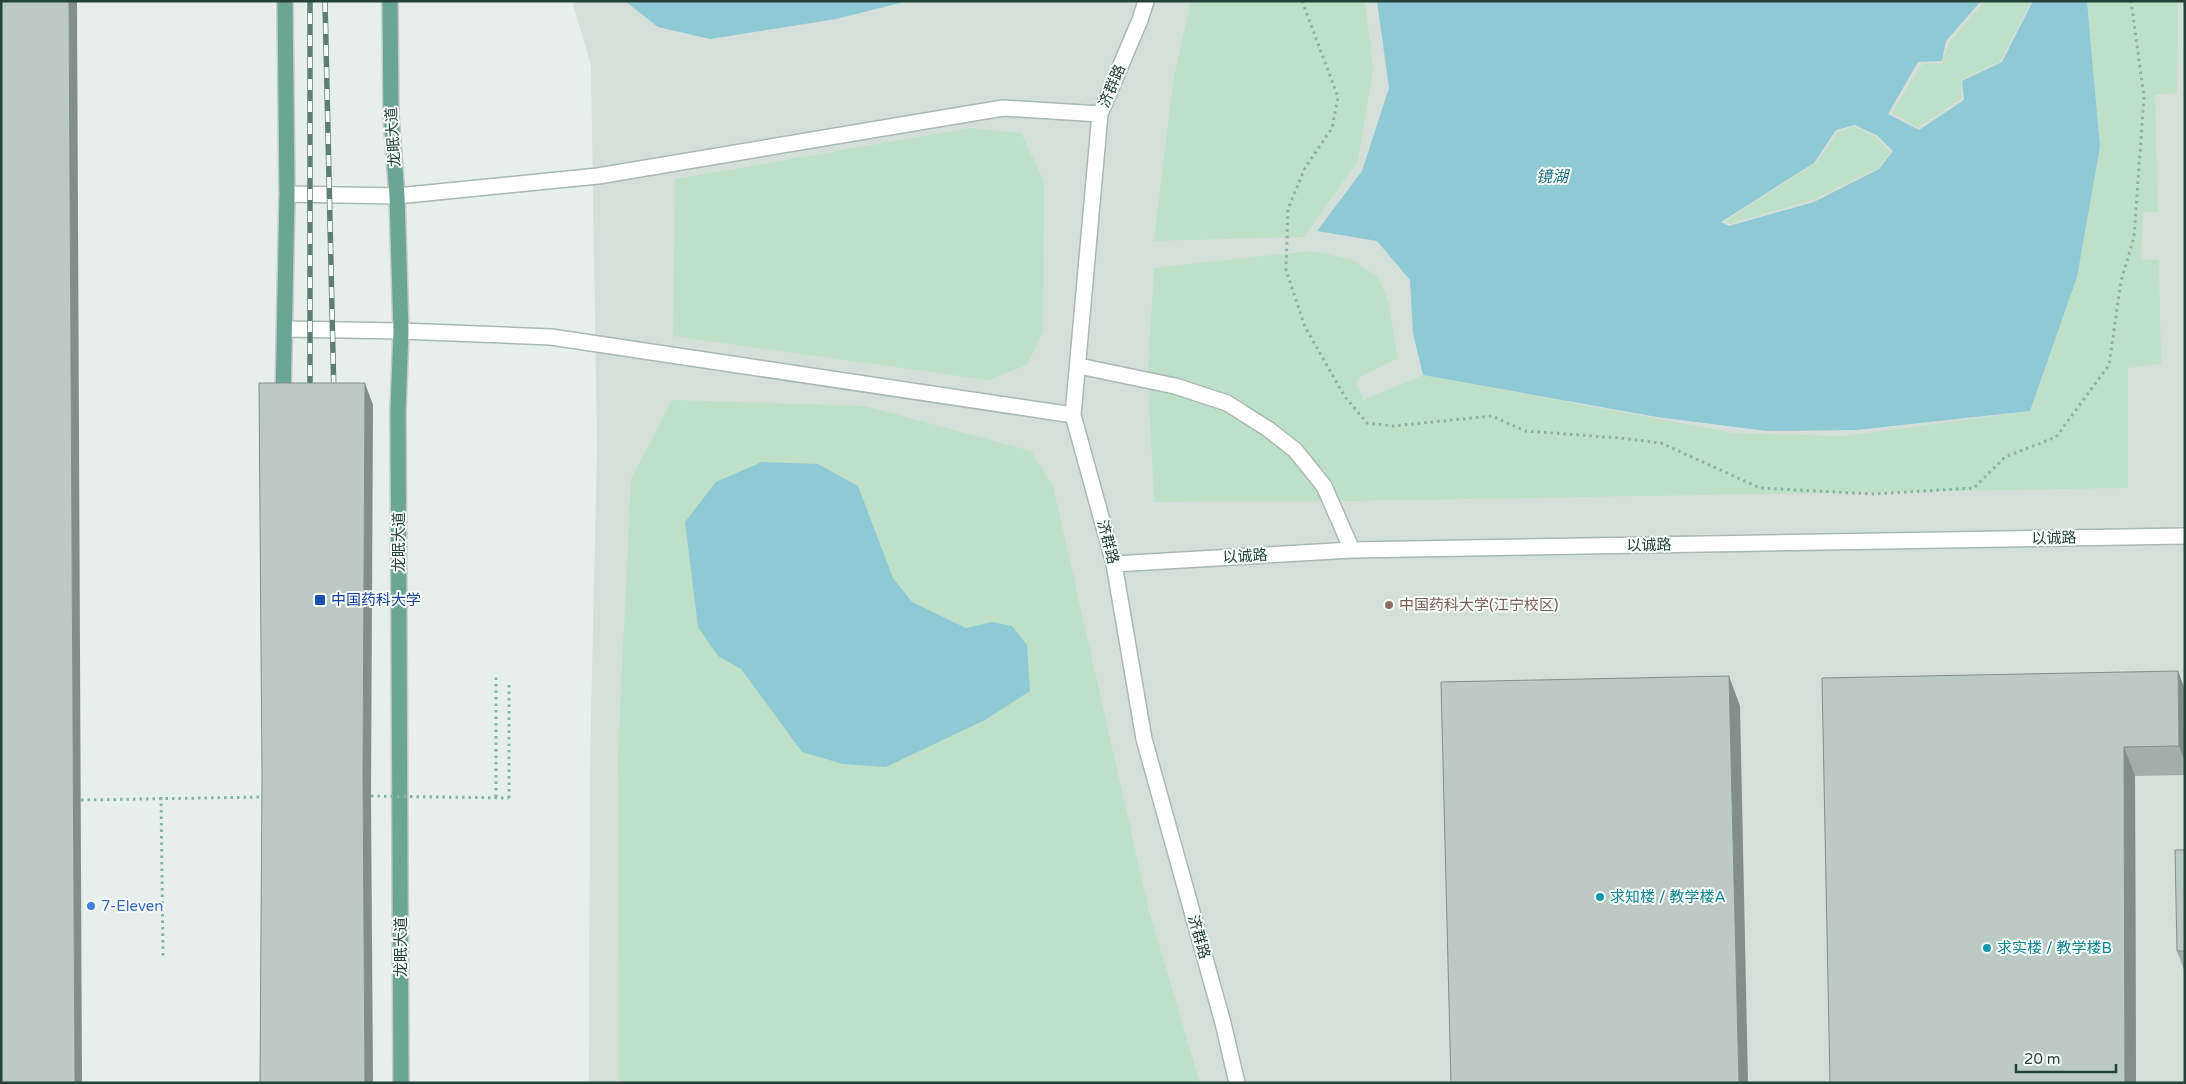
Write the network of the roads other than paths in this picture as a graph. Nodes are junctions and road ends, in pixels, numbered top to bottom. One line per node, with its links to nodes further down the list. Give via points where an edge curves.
1 (285, 1): 5 (main road)
2 (390, 1): 6 (main road, 龙眠大道, via 391,115)
3 (1146, 1): 4 (street, 济群路)
4 (1100, 114): 6 (street, via 1003,108 598,176); 9 (street, 济群路)
5 (287, 194): 6 (street); 7 (main road)
6 (397, 196): 8 (main road, 龙眠大道)
7 (285, 329): 8 (street); 11 (main road)
8 (401, 331): 10 (street, via 552,337); 15 (main road, 龙眠大道, via 398,420)
9 (1079, 366): 10 (street, 济群路); 13 (street, via 1175,386 1227,403 1268,429 1295,450 1324,486)
10 (1073, 415): 14 (street, 济群路)
11 (283, 420)
12 (2185, 536): 13 (street, 以诚路)
13 (1352, 550): 14 (street, 以诚路)
14 (1114, 564): 16 (street, 济群路, via 1144,739)
15 (401, 1083)
16 (1237, 1083)

